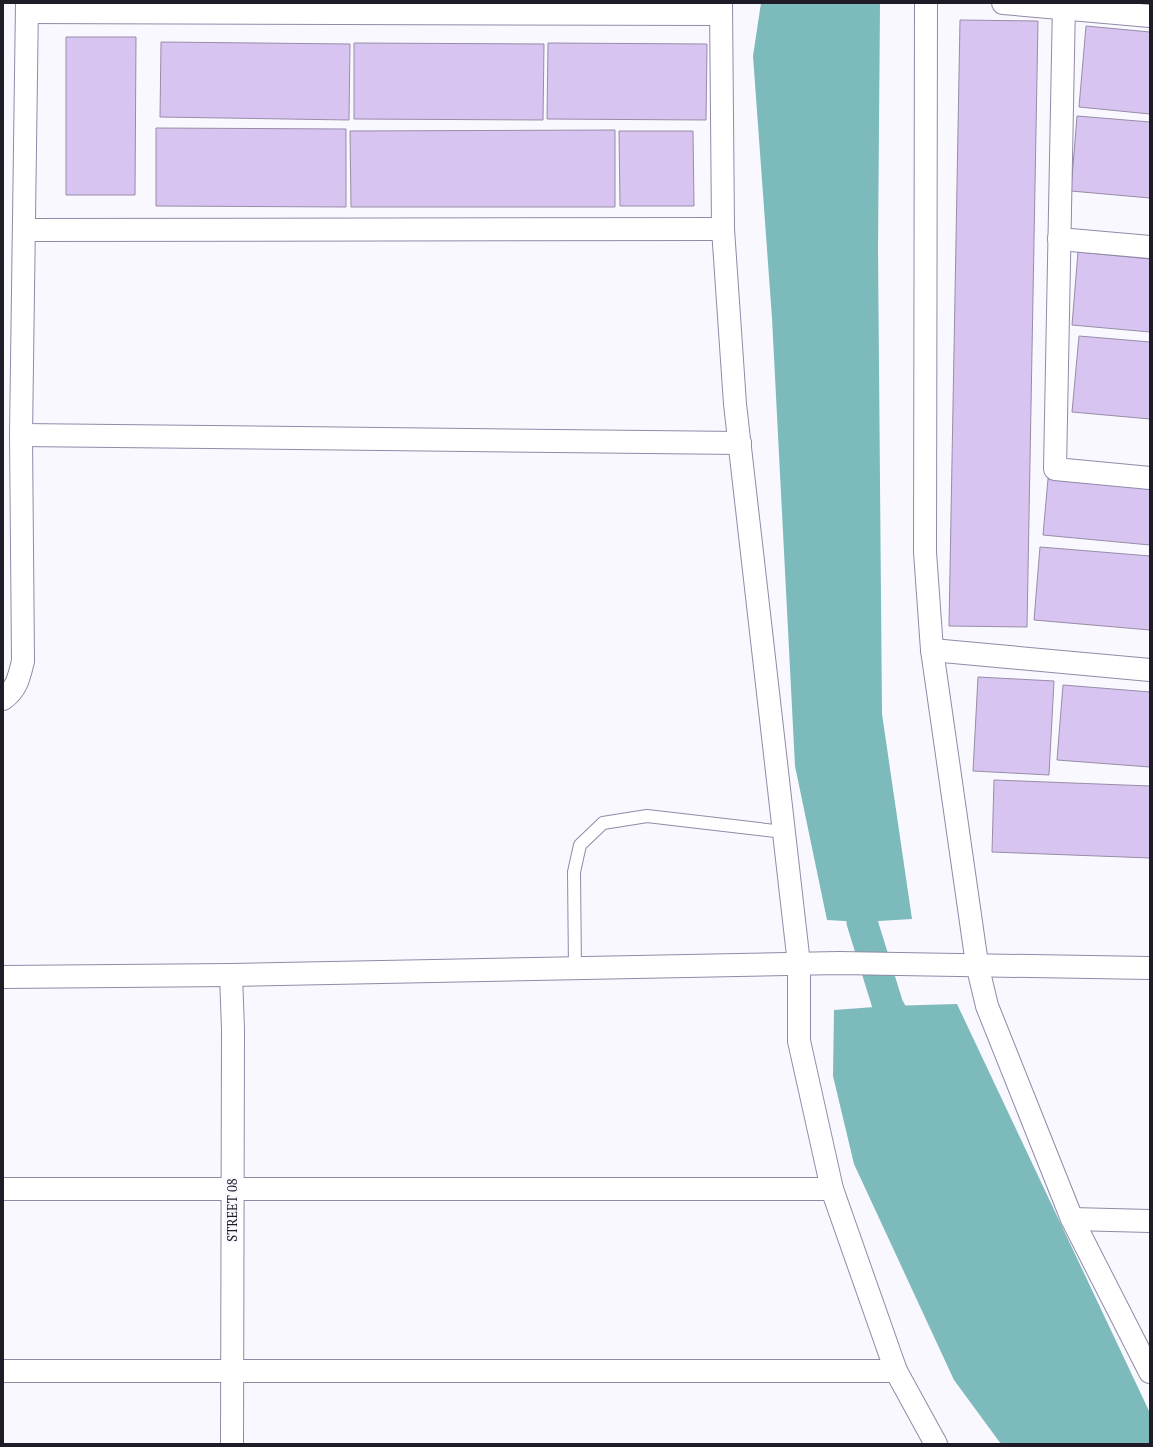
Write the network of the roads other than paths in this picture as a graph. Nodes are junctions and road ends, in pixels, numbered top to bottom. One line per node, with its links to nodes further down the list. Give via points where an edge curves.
1 (926, 3): 14 (street, via 925,552)
2 (1003, 3): 3 (street)
3 (1064, 6): 6 (street); 9 (street)
4 (27, 7): 5 (street); 8 (street)
5 (721, 9): 7 (street)
6 (1150, 16)
7 (723, 229): 8 (street); 12 (street)
8 (24, 230): 11 (street)
9 (1059, 239): 10 (street); 13 (street, via 1055,469)
10 (1150, 247)
11 (21, 435): 12 (street); 16 (street, via 23,661 19,679 12,693)
12 (740, 443): 17 (street)
13 (1150, 478)
14 (932, 650): 15 (street); 19 (street)
15 (1150, 670)
16 (3, 699)
17 (784, 832): 18 (street); 20 (lane, via 647,816 603,823 580,845 574,872)
18 (799, 964): 19 (street); 20 (street); 25 (street, via 799,1041)
19 (977, 964): 21 (street); 27 (street, via 987,1006)
20 (575, 968): 22 (street)
21 (1150, 968)
22 (230, 975): 23 (street); 24 (street, STREET 08, via 233,1029)
23 (3, 977)
24 (231, 1188): 25 (street); 26 (street); 30 (street, STREET 08)
25 (832, 1188): 31 (street)
26 (3, 1189)
27 (1072, 1219): 28 (street); 32 (street)
28 (1150, 1221)
29 (3, 1371): 30 (street)
30 (232, 1371): 31 (street); 33 (street, STREET 08)
31 (896, 1371): 34 (street)
32 (1150, 1372)
33 (232, 1444)
34 (936, 1444)

